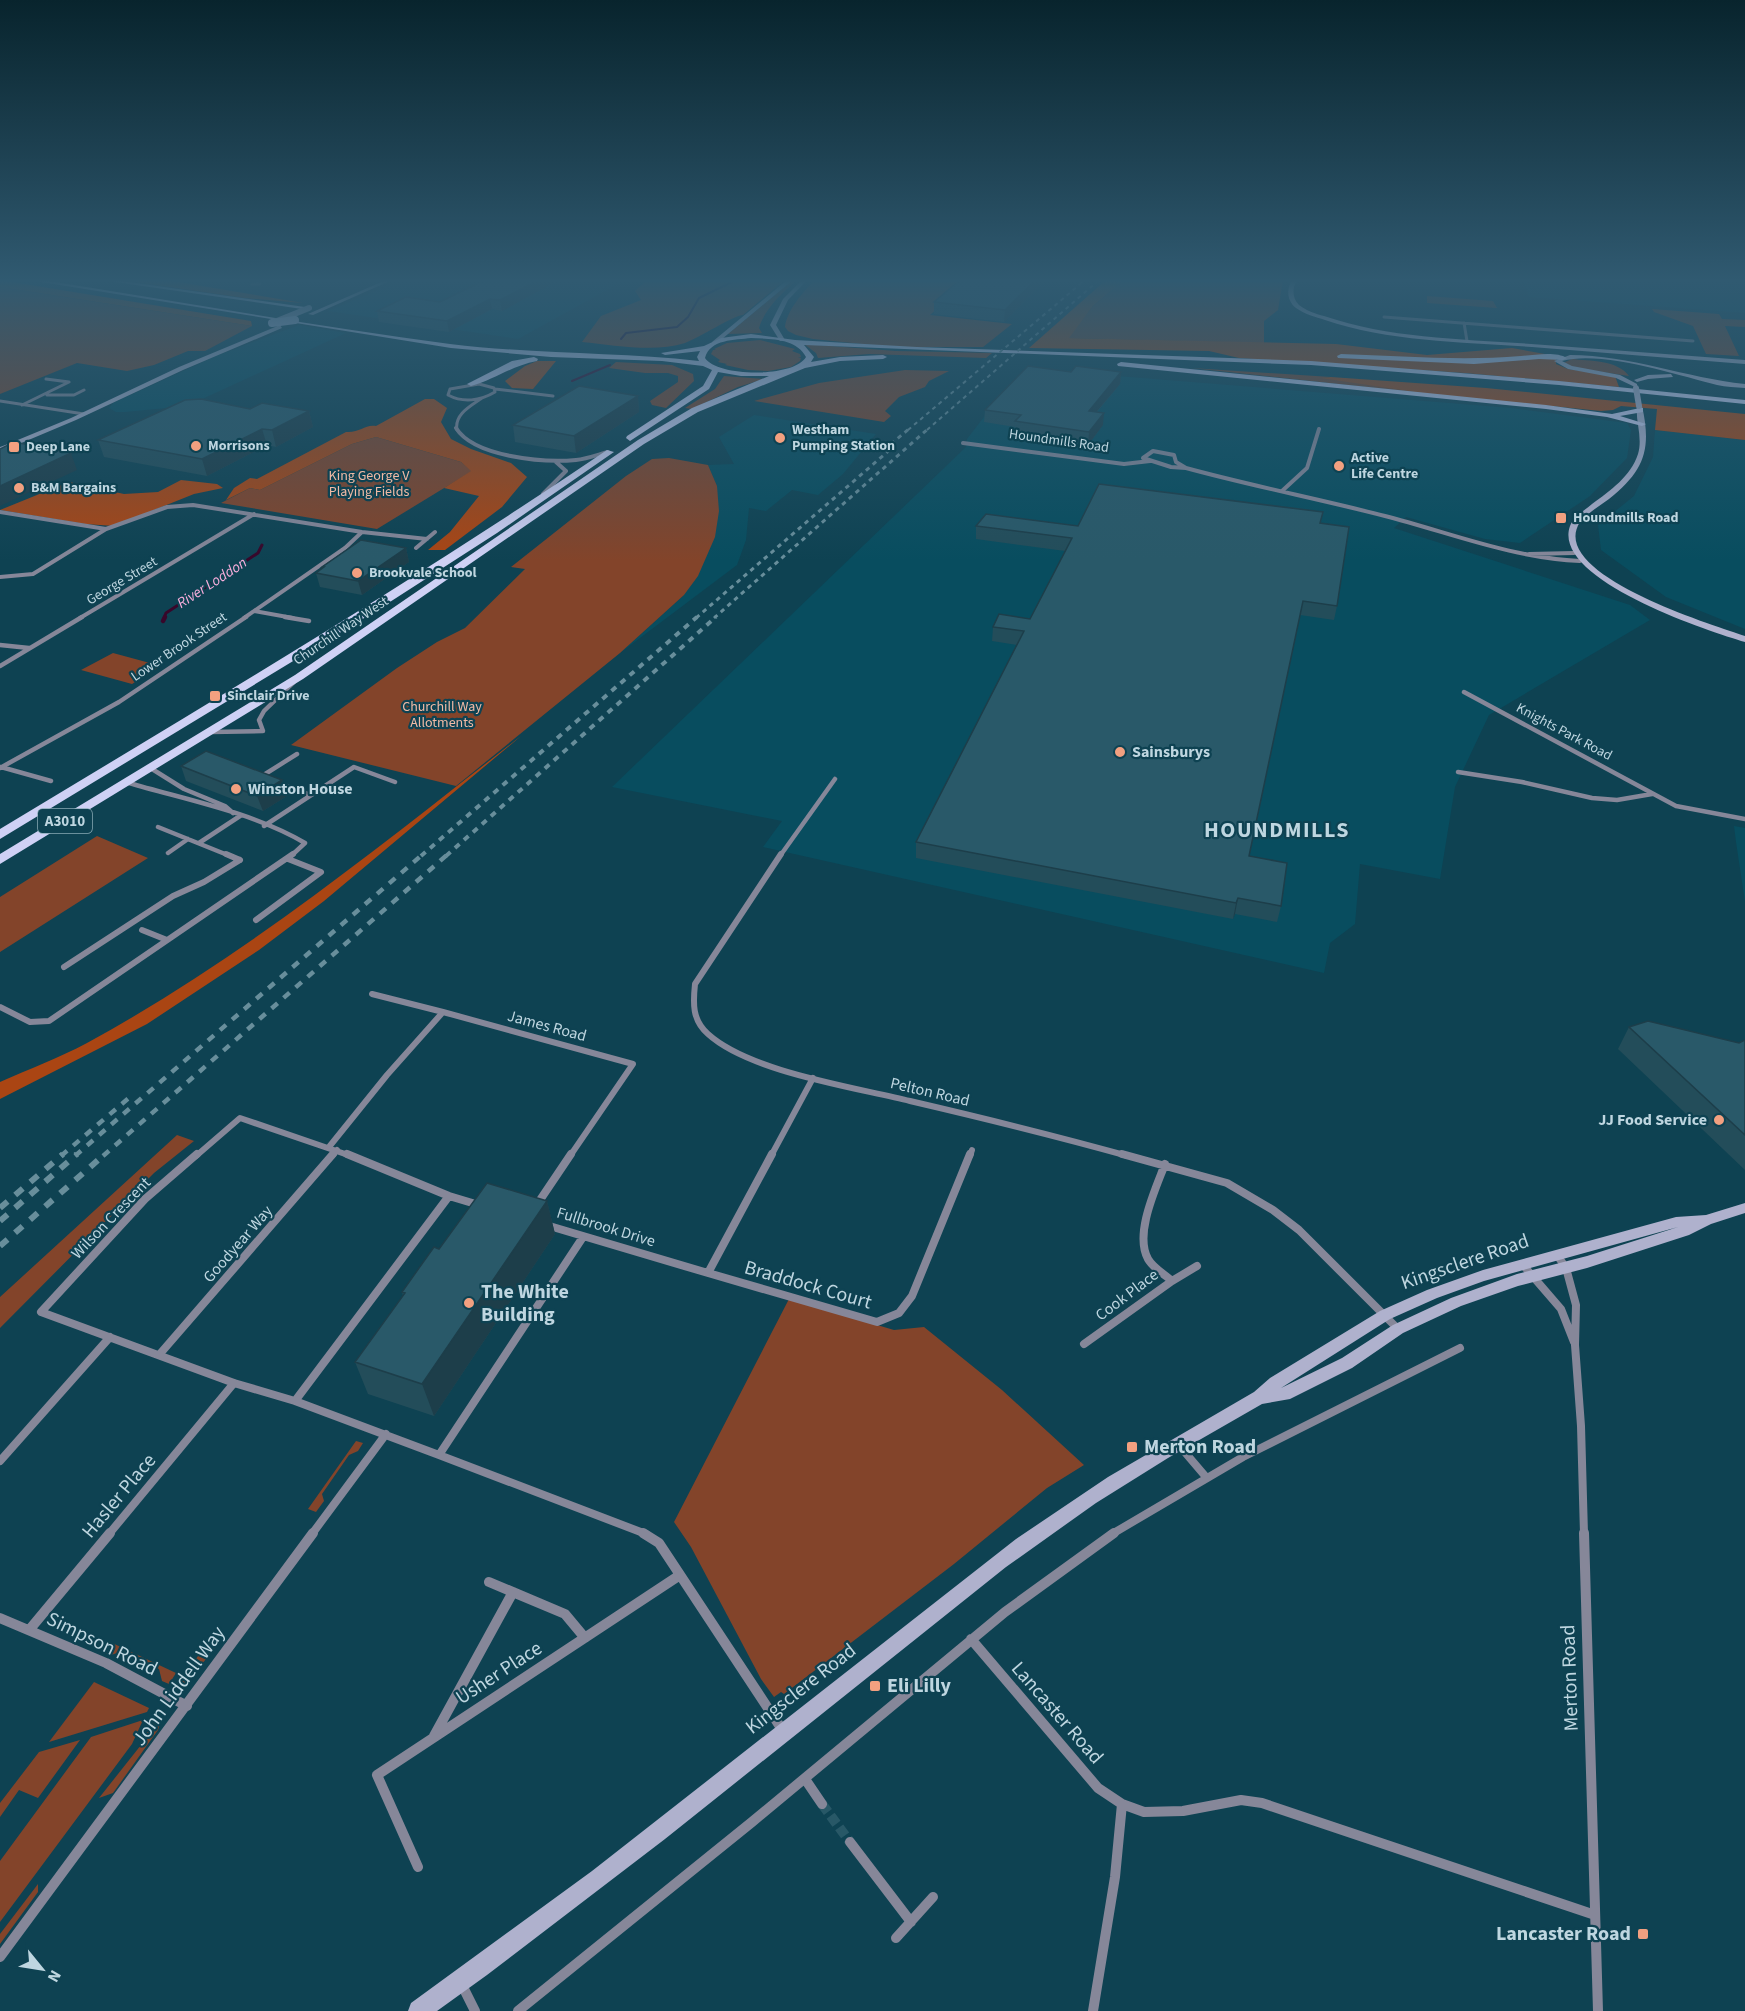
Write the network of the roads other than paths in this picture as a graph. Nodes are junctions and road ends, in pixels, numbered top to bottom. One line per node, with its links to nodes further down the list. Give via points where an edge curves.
1 (166, 374): 30 (street)
2 (503, 374): 13 (main road)
3 (714, 374): 36 (main road, Churchill Way West / A3010, via 706,387)
4 (782, 374): 59 (main road, Churchill Way West / A3010, via 695,410 641,442)
5 (1212, 374): 31 (main road)
6 (1302, 374): 29 (main road, via 1418,380)
7 (1443, 374): 25 (main road)
8 (1610, 374): 14 (street)
9 (1633, 374): 14 (street)
10 (1681, 374): 15 (street)
11 (46, 379): 19 (street, via 69,382)
12 (471, 384): 13 (main road); 23 (street, via 448,392)
13 (492, 384): 18 (street); 20 (street)
14 (1636, 384): 15 (street, via 1648,377 1674,376); 27 (street, bridge)
15 (1725, 384): 16 (street)
16 (1745, 386)
17 (84, 390): 19 (street, via 74,395)
18 (520, 393): 20 (street); 21 (street)
19 (44, 395): 26 (street)
20 (491, 395): 22 (street)
21 (554, 396)
22 (482, 398): 23 (street); 28 (street)
23 (457, 399): 28 (street)
24 (0, 402): 26 (street)
25 (1745, 402)
26 (22, 405): 30 (street)
27 (1640, 408): 31 (main road); 32 (street)
28 (464, 411): 37 (street, via 456,428 470,444)
29 (1745, 411)
30 (84, 414): 35 (street)
31 (1607, 415): 32 (main road)
32 (1642, 424): 49 (street, via 1644,439 1639,461 1618,489 1577,521 1570,536)
33 (1319, 429): 40 (street, via 1307,468)
34 (963, 443): 38 (street, Houndmills Road, via 1124,464)
35 (0, 450)
36 (610, 452): 37 (street, via 575,461); 41 (main road, Churchill Way West / A3010)
37 (550, 460): 41 (street, via 566,471)
38 (1150, 461): 39 (street, Houndmills Road); 39 (street, Houndmills Road, via 1143,458 1149,452 1167,452)
39 (1186, 468): 40 (street, Houndmills Road)
40 (1282, 491): 50 (street, Houndmills Road)
41 (541, 496): 63 (main road, Churchill Way West / A3010, via 375,607)
42 (0, 512): 44 (street)
43 (255, 514): 44 (street, via 183,505); 45 (street); 57 (street, George Street)
44 (106, 529): 52 (street, via 33,574)
45 (362, 532): 47 (street); 53 (street, Lower Brook Street)
46 (435, 532): 47 (street)
47 (427, 539): 48 (street)
48 (416, 548)
49 (1574, 552): 50 (street, Houndmills Road); 51 (street)
50 (1516, 555): 51 (street, Houndmills Road)
51 (1580, 561): 55 (street, via 1631,594)
52 (0, 577)
53 (254, 611): 54 (street); 64 (street, Lower Brook Street, via 96,716)
54 (309, 621)
55 (1745, 639)
56 (0, 645): 57 (street)
57 (30, 648): 58 (street, George Street)
58 (0, 666)
59 (299, 677): 61 (main road, Churchill Way West / A3010); 61 (street, via 264,711 259,720 263,731)
60 (1464, 692): 72 (street, Knights Park Road)
61 (211, 732): 65 (main road, Churchill Way West / A3010)
62 (297, 753): 73 (street, via 262,776)
63 (126, 759): 65 (main road); 67 (main road, Churchill Way West / A3010)
64 (0, 768): 69 (street)
65 (152, 769): 71 (main road, Churchill Way West / A3010); 74 (street)
66 (1458, 772): 72 (street, via 1592,798 1617,800)
67 (102, 774): 71 (main road); 78 (main road, Churchill Way West / A3010)
68 (835, 779): 91 (street, Pelton Road, via 694,984 692,1008 706,1033 734,1053)
69 (51, 781)
70 (395, 782): 73 (street, via 354,767)
71 (129, 783): 74 (street); 83 (main road, Churchill Way West / A3010)
72 (1652, 794): 75 (street, Knights Park Road, via 1676,806)
73 (311, 795): 77 (street)
74 (236, 815): 77 (street); 80 (street)
75 (1745, 819)
76 (158, 826): 79 (street)
77 (264, 826): 82 (street, via 305,843)
78 (0, 836)
79 (188, 839): 80 (street); 81 (street)
80 (199, 843): 87 (street, via 240,860 173,896)
81 (168, 853)
82 (288, 859): 84 (street, via 321,872); 86 (street)
83 (0, 860)
84 (256, 920)
85 (142, 930): 86 (street)
86 (167, 940): 89 (street, via 40,1025)
87 (64, 967)
88 (372, 994): 90 (street)
89 (0, 1008)
90 (443, 1012): 92 (street, via 387,1075); 98 (street, James Road, via 633,1064)
91 (813, 1078): 94 (street, Pelton Road); 106 (street)
92 (333, 1149): 95 (street, Wilson Crescent); 110 (street, Wilson Crescent, via 240,1118 145,1199 40,1312); 114 (street, Goodyear Way)
93 (972, 1150): 106 (street, Braddock Court, via 912,1296 899,1313 877,1322)
94 (1165, 1164): 107 (street, Cook Place, via 1145,1225 1143,1244 1148,1259); 108 (street, Pelton Road, via 1227,1183 1273,1210 1299,1230)
95 (449, 1196): 96 (street); 117 (street)
96 (483, 1206)
97 (1745, 1208): 99 (street, Kingsclere Road)
98 (534, 1209)
99 (1706, 1220): 102 (street, Kingsclere Road, via 1676,1222); 104 (street, Kingsclere Road, via 1684,1231)
100 (539, 1222): 101 (street, Fullbrook Drive)
101 (583, 1237): 106 (street, Fullbrook Drive); 120 (street)
102 (1557, 1254): 104 (street, Merton Road); 105 (street, Kingsclere Road)
103 (1197, 1266): 107 (street)
104 (1566, 1268): 105 (street, Kingsclere Road); 112 (street, Merton Road, via 1576,1305)
105 (1528, 1270): 108 (street, Kingsclere Road, via 1483,1276); 109 (street, Kingsclere Road); 112 (street, Merton Road, via 1561,1309)
106 (708, 1273)
107 (1172, 1281): 111 (street, Cook Place)
108 (1385, 1315): 109 (street, Pelton Road); 116 (street, Kingsclere Road, via 1275,1383)
109 (1398, 1329): 116 (street, Kingsclere Road, via 1347,1364 1284,1394)
110 (110, 1337): 114 (street, Wilson Crescent); 121 (street)
111 (1084, 1344)
112 (1575, 1345): 139 (street, Merton Road, via 1581,1416)
113 (1460, 1348): 122 (street)
114 (159, 1355): 115 (street, Wilson Crescent)
115 (234, 1383): 117 (street, Wilson Crescent); 127 (street, Hasler Place)
116 (1260, 1397): 119 (street, Kingsclere Road)
117 (295, 1401): 118 (street)
118 (386, 1434): 120 (street); 130 (street, John Liddell Way)
119 (1177, 1443): 122 (street); 131 (street, Kingsclere Road, via 1064,1514)
120 (439, 1455): 123 (street, via 646,1534 659,1543)
121 (0, 1461)
122 (1206, 1477): 129 (street, via 1117,1531)
123 (680, 1575): 128 (street, Usher Place); 131 (street)
124 (489, 1582): 125 (street)
125 (513, 1592): 128 (street, via 565,1614); 132 (street, Usher Place)
126 (0, 1618): 127 (street, Simpson Road)
127 (30, 1629): 130 (street, Simpson Road)
128 (585, 1638): 132 (street, Usher Place)
129 (971, 1639): 133 (street); 135 (street, Lancaster Road, via 1098,1788)
130 (187, 1706): 142 (street, John Liddell Way)
131 (783, 1732): 143 (street, Kingsclere Road)
132 (433, 1738): 137 (street, Usher Place, via 377,1775)
133 (805, 1779): 134 (street); 146 (street)
134 (822, 1804)
135 (1122, 1804): 139 (street, Lancaster Road, via 1144,1812 1164,1813 1242,1800 1262,1803); 147 (street, via 1115,1877)
136 (850, 1842): 140 (street)
137 (418, 1868)
138 (933, 1897): 140 (street)
139 (1595, 1915): 148 (street, Merton Road)
140 (911, 1922): 141 (street)
141 (896, 1938)
142 (0, 1958)
143 (460, 1982): 144 (street, Kingsclere Road); 145 (street)
144 (419, 2011)
145 (475, 2011)
146 (518, 2011)
147 (1093, 2011)
148 (1598, 2011)

